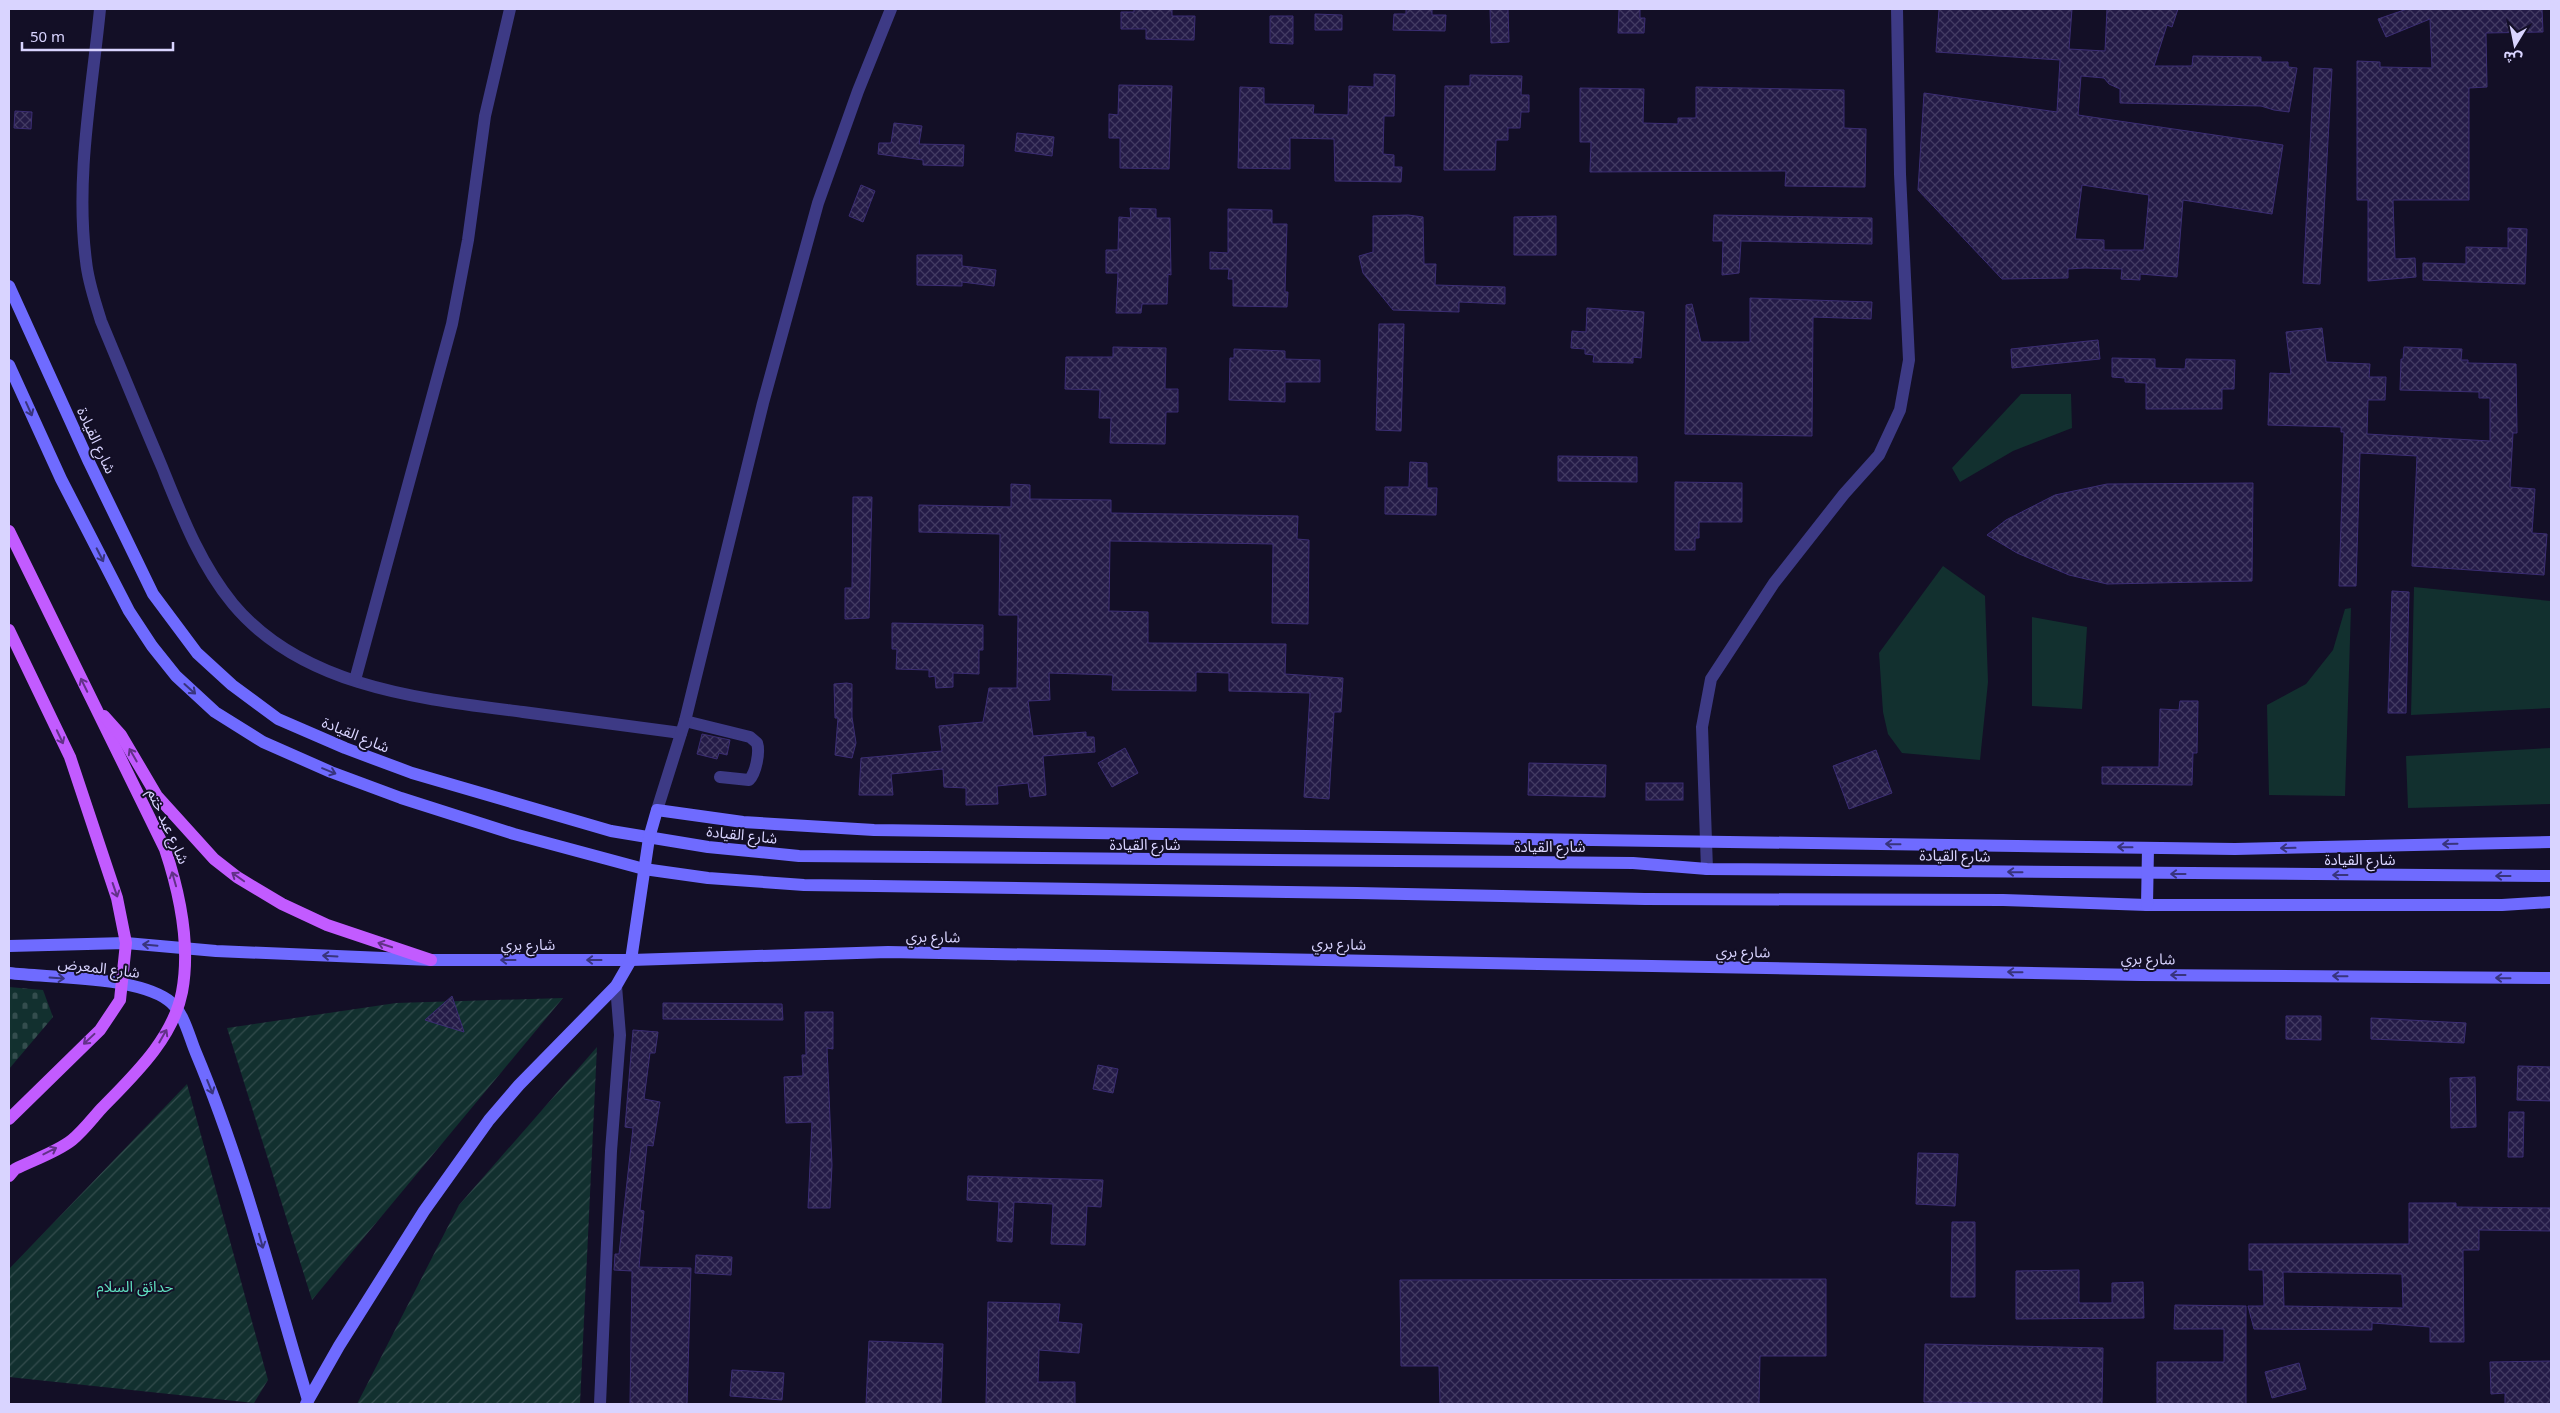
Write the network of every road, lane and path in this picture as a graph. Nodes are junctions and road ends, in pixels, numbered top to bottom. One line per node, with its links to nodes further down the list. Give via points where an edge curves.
1 (100, 9): 9 (street, via 84,173 83,234 86,263 101,321 186,526 220,585 248,620 281,646 309,662)
2 (510, 9): 9 (street, via 485,116 466,257 452,324)
3 (890, 9): 11 (street, via 818,203 763,403)
4 (1897, 9): 15 (street, via 1900,174 1909,360 1900,410 1879,455 1774,583 1711,679 1702,727)
5 (9, 286): 14 (main road, شارع القيادة, via 153,594 197,653 232,685 278,719 412,774 611,831)
6 (9, 365): 18 (main road, one-way to 18, via 61,480 129,611 176,676 215,712 264,742 400,798 514,834)
7 (9, 531): 10 (main road, شارع عبد ختم, one-way to 7)
8 (9, 630): 24 (main road, one-way to 24, via 70,758 117,898)
9 (355, 680): 11 (street, via 447,702)
10 (95, 708): 26 (main road, شارع عبد ختم, one-way to 10, via 176,882 165,850); 27 (main road, one-way to 10, via 327,924 282,904 237,878 214,859 157,796 121,735)
11 (683, 727): 12 (street, via 750,737 757,743 752,778 745,782); 13 (street)
12 (720, 777)
13 (657, 810): 14 (main road); 15 (main road, شارع القيادة, via 743,822 874,830)
14 (649, 838): 18 (main road); 19 (main road, شارع القيادة, via 798,856 1633,863)
15 (1706, 842): 17 (main road, شارع القيادة, one-way to 15); 19 (street)
16 (2551, 842): 17 (main road, شارع القيادة, one-way to 17)
17 (2148, 848): 20 (main road)
18 (644, 869): 23 (main road, via 708,878 804,885 1645,899 2003,900); 28 (main road)
19 (1707, 869): 20 (main road, شارع القيادة, one-way to 19)
20 (2148, 874): 21 (main road, شارع القيادة, one-way to 20); 23 (main road)
21 (2551, 876)
22 (2551, 902): 23 (main road, via 2502,905)
23 (2147, 905)
24 (126, 943): 25 (main road, شارع المعرض); 26 (main road, شارع بري, one-way to 24); 31 (main road)
25 (9, 946)
26 (185, 949): 27 (main road, شارع بري, one-way to 26); 33 (main road, شارع عبد ختم)
27 (431, 960): 28 (main road, شارع بري, one-way to 27)
28 (631, 960): 30 (main road, شارع بري, one-way to 28, via 2131,975 888,952); 32 (main road)
29 (9, 973): 31 (main road, شارع المعرض, one-way to 31)
30 (2551, 978)
31 (124, 984): 33 (main road, شارع المعرض, via 159,995); 34 (main road, one-way to 34, via 120,1000 100,1030)
32 (616, 986): 36 (main road, via 489,1120 424,1211); 37 (street, via 620,1035 611,1151)
33 (178, 1010): 35 (main road, شارع عبد ختم, one-way to 33, via 15,1169 71,1140 140,1069); 36 (main road, one-way to 36, via 213,1094 250,1204)
34 (9, 1119)
35 (9, 1176)
36 (307, 1402)
37 (600, 1404)

